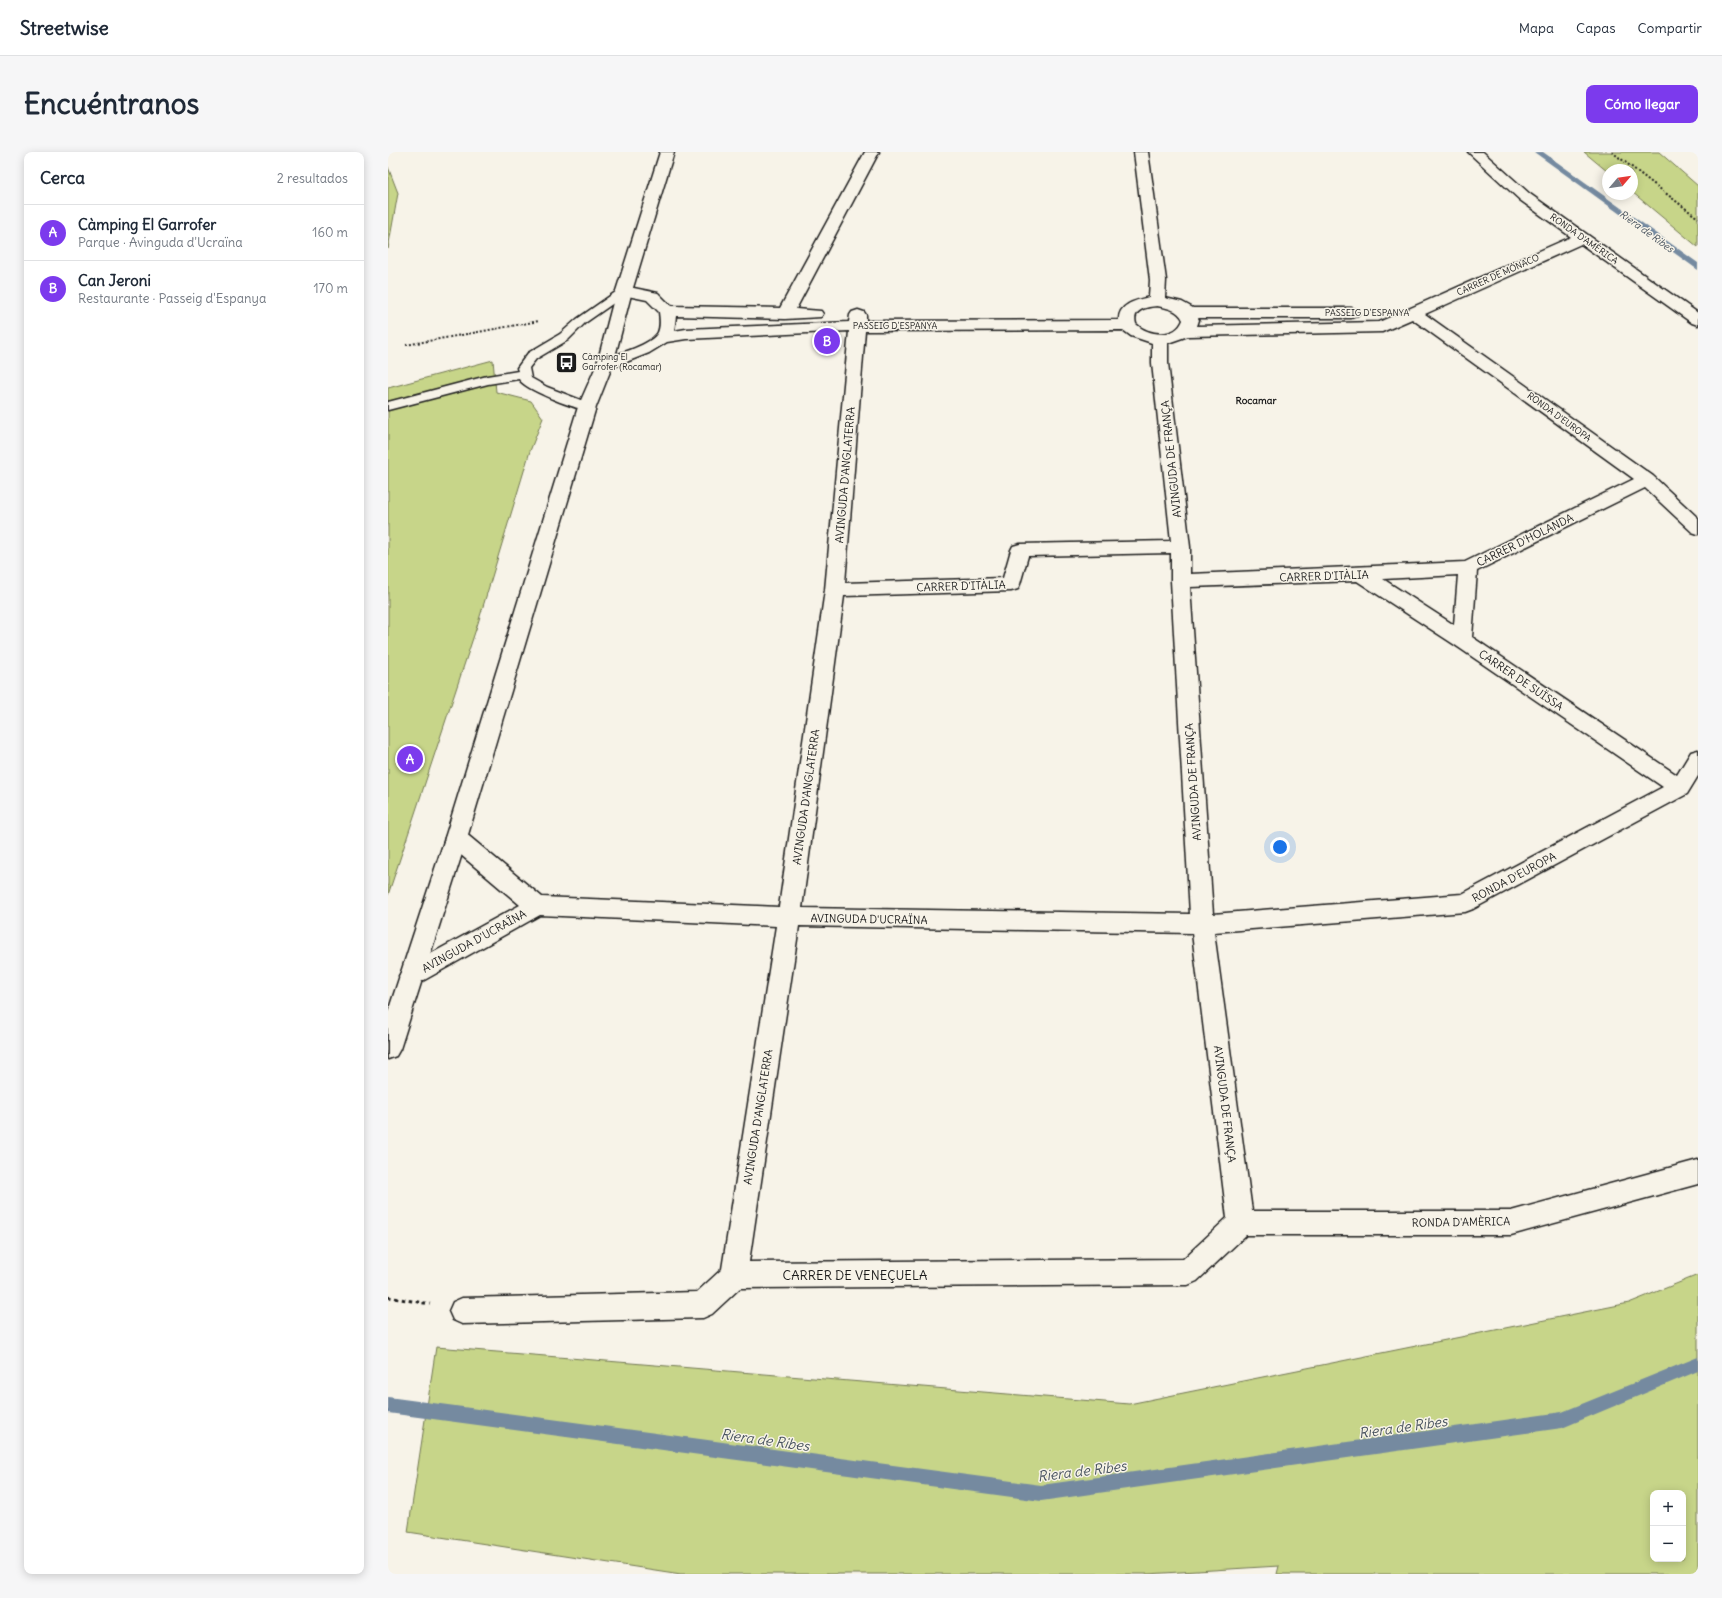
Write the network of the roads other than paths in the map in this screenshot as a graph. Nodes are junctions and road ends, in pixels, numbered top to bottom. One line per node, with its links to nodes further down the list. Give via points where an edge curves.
1 (667, 152): 6 (street)
2 (872, 152): 11 (street)
3 (1141, 152): 7 (street, via 1158,280)
4 (1475, 152): 5 (street, RONDA D'AMÈRICA, via 1525,198)
5 (1582, 238): 10 (street, CARRER DE MÓNACO); 13 (street, RONDA D'AMÈRICA)
6 (624, 291): 8 (street, via 652,296); 18 (street); 19 (lane, via 581,321 564,337 532,356 523,368)
7 (1157, 301): 9 (street, via 1182,306); 12 (street, via 1135,306)
8 (667, 311): 11 (street, PASSEIG D'ESPANYA); 16 (street, via 668,324)
9 (1190, 313): 10 (street, PASSEIG D'ESPANYA); 15 (street, via 1191,326)
10 (1414, 313): 15 (street, PASSEIG D'ESPANYA, via 1382,327); 22 (street, RONDA D'EUROPA)
11 (785, 314): 14 (street, PASSEIG D'ESPANYA)
12 (1128, 319): 14 (street, PASSEIG D'ESPANYA); 17 (street, PASSEIG D'ESPANYA, via 1135,332)
13 (1698, 320)
14 (858, 321): 16 (street, PASSEIG D'ESPANYA); 28 (street, AVINGUDA D'ANGLATERRA)
15 (1186, 331): 17 (street, PASSEIG D'ESPANYA, via 1180,336)
16 (662, 338): 18 (street, PASSEIG D'ESPANYA, via 642,350)
17 (1160, 340): 24 (street, AVINGUDA DE FRANÇA, via 1160,363)
18 (605, 364): 21 (street)
19 (524, 374): 20 (lane, via 487,380); 21 (lane, via 525,380 543,390)
20 (388, 406)
21 (587, 407): 32 (street)
22 (1647, 480): 23 (street, RONDA D'EUROPA); 25 (street, CARRER D'HOLANDA)
23 (1698, 528)
24 (1181, 547): 27 (street, AVINGUDA DE FRANÇA); 28 (street, CARRER D'ITÀLIA, via 1020,550 1011,584)
25 (1468, 568): 26 (street, CARRER D'ITÀLIA); 29 (street, CARRER D'HOLANDA)
26 (1361, 574): 27 (street, CARRER D'ITÀLIA); 29 (street, CARRER DE SUÏSSA)
27 (1180, 581): 35 (street, AVINGUDA DE FRANÇA)
28 (836, 590): 34 (street, AVINGUDA D'ANGLATERRA)
29 (1462, 640): 31 (street, CARRER DE SUÏSSA)
30 (1698, 758): 31 (street)
31 (1680, 788): 35 (street, RONDA D'EUROPA, via 1465,903)
32 (456, 838): 33 (street, AVINGUDA D'UCRAÏNA); 36 (street)
33 (537, 906): 34 (street, AVINGUDA D'UCRAÏNA); 36 (street, AVINGUDA D'UCRAÏNA)
34 (789, 917): 35 (street, AVINGUDA D'UCRAÏNA); 40 (street, AVINGUDA D'ANGLATERRA)
35 (1202, 924): 39 (street, AVINGUDA DE FRANÇA)
36 (411, 976): 37 (street)
37 (388, 1049)
38 (1698, 1172): 39 (street, RONDA D'AMÈRICA, via 1511,1223)
39 (1241, 1223): 40 (street, CARRER DE VENEÇUELA, via 1188,1272)
40 (734, 1275): 41 (street, via 703,1305)
41 (462, 1311)

